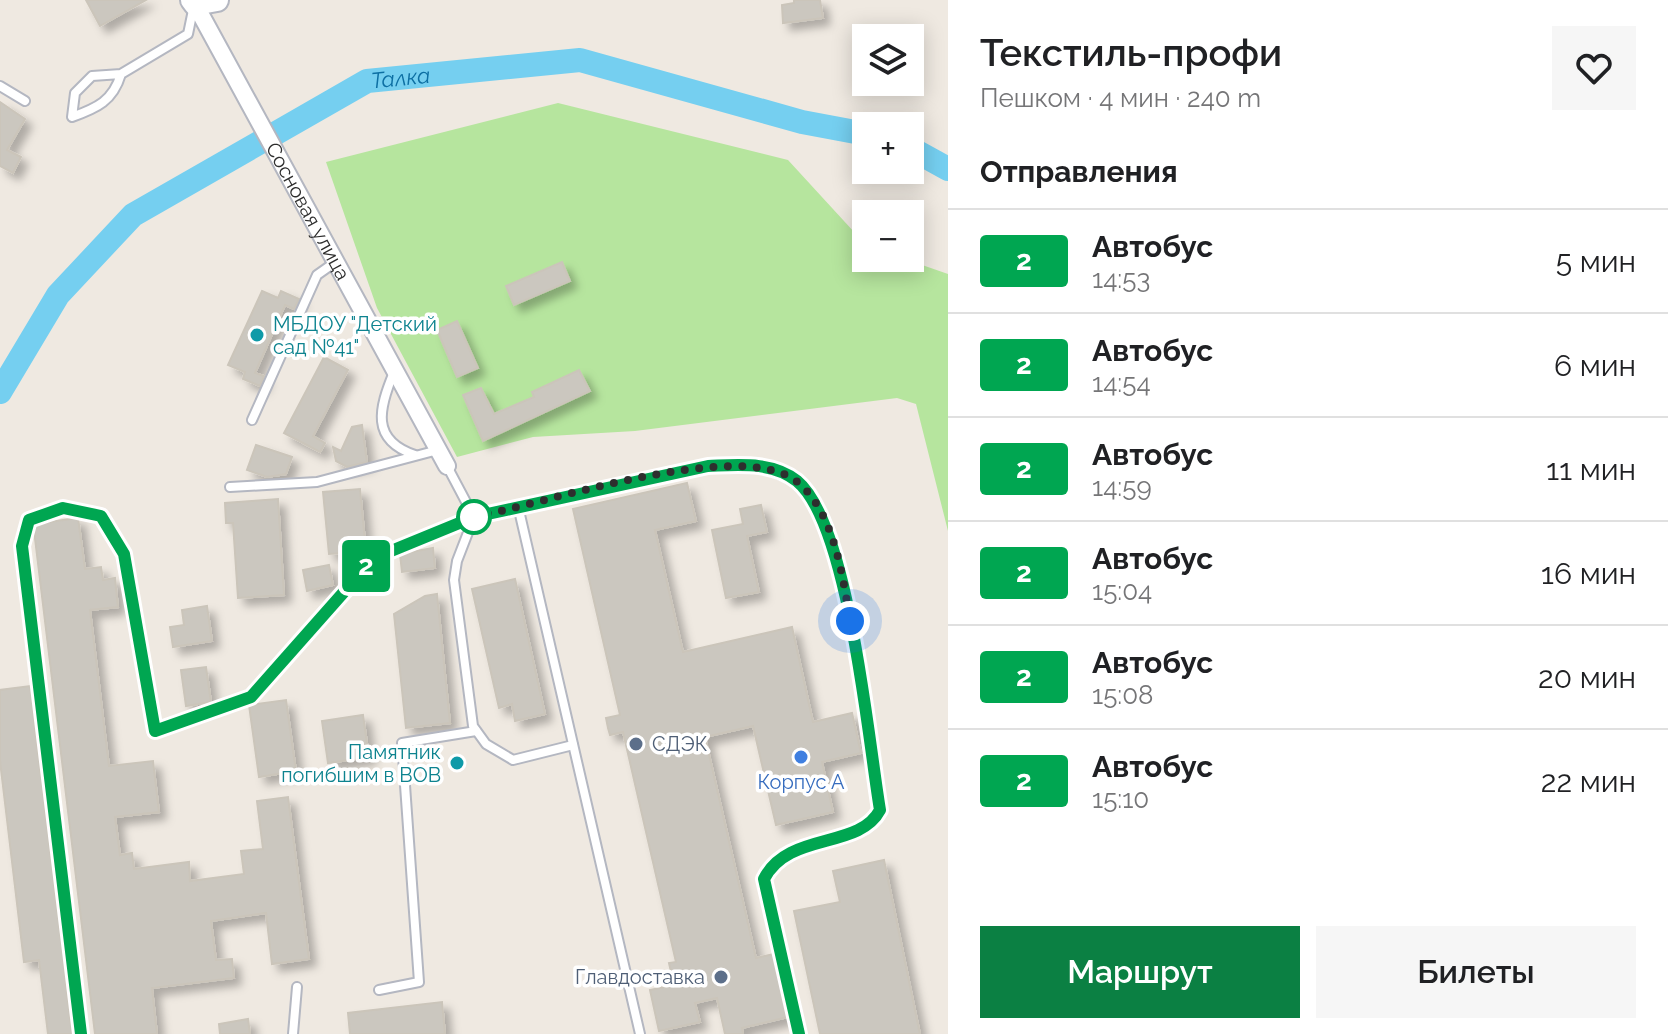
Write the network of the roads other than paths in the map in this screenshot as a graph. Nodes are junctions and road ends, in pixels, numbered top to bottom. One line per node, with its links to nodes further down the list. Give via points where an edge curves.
1 (217, 0): 2 (street)
2 (193, 2): 3 (lane, via 188,34); 6 (street, Сосновая улица)
3 (121, 74): 3 (lane, via 92,76 75,93 72,117 100,107)
4 (0, 86): 5 (lane)
5 (25, 101)
6 (334, 263): 7 (street, Сосновая улица); 8 (lane, via 317,275)
7 (395, 371): 9 (street, Сосновая улица); 10 (lane, via 382,400 381,418 388,439)
8 (252, 420)
9 (438, 450): 10 (lane); 11 (street, Сосновая улица)
10 (415, 455): 12 (lane, via 317,482)
11 (447, 466): 14 (lane)
12 (230, 487)
13 (518, 506): 14 (lane); 16 (lane); 22 (lane, via 708,466 757,465 796,481 822,517 845,590 880,810 867,825 784,854 764,879)
14 (474, 517): 15 (lane, via 454,580); 19 (lane, via 374,558 251,697 155,731 124,554 101,516 63,508 29,520 22,546)
15 (476, 731): 16 (lane, via 493,750 513,760); 18 (lane, via 402,743 419,982)
16 (573, 745): 21 (lane)
17 (297, 987): 20 (lane)
18 (379, 990)
19 (81, 1034)
20 (293, 1034)
21 (640, 1034)
22 (799, 1034)

